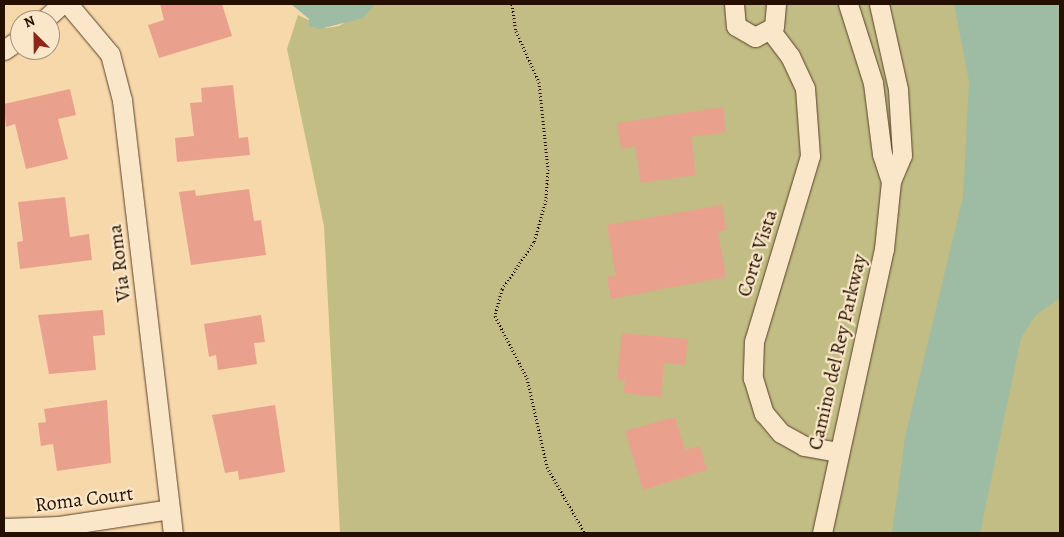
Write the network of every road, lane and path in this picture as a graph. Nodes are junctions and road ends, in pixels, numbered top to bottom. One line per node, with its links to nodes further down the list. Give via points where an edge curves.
1 (68, 4): 10 (street, Via Roma, via 103,43 118,77)
2 (512, 4): 13 (path, via 516,31 539,82 548,169 546,200 532,247 502,289 495,316 527,378 547,467)
3 (734, 4): 7 (street, via 732,15 739,30 755,36)
4 (776, 4): 7 (street, via 778,18)
5 (848, 4): 8 (street, Camino del Rey Parkway, via 872,84 882,154)
6 (879, 4): 8 (street, Camino del Rey Parkway, via 900,117 902,155)
7 (771, 31): 9 (street, Corte Vista, via 790,56 805,88 810,156 754,341 753,378 764,413 781,434 804,446)
8 (891, 181): 9 (street, Camino del Rey Parkway, via 884,249)
9 (837, 452): 14 (street, Camino del Rey Parkway)
10 (170, 510): 11 (street, Roma Court, via 59,526); 12 (street, Via Roma)
11 (4, 528)
12 (173, 533)
13 (585, 533)
14 (822, 533)

